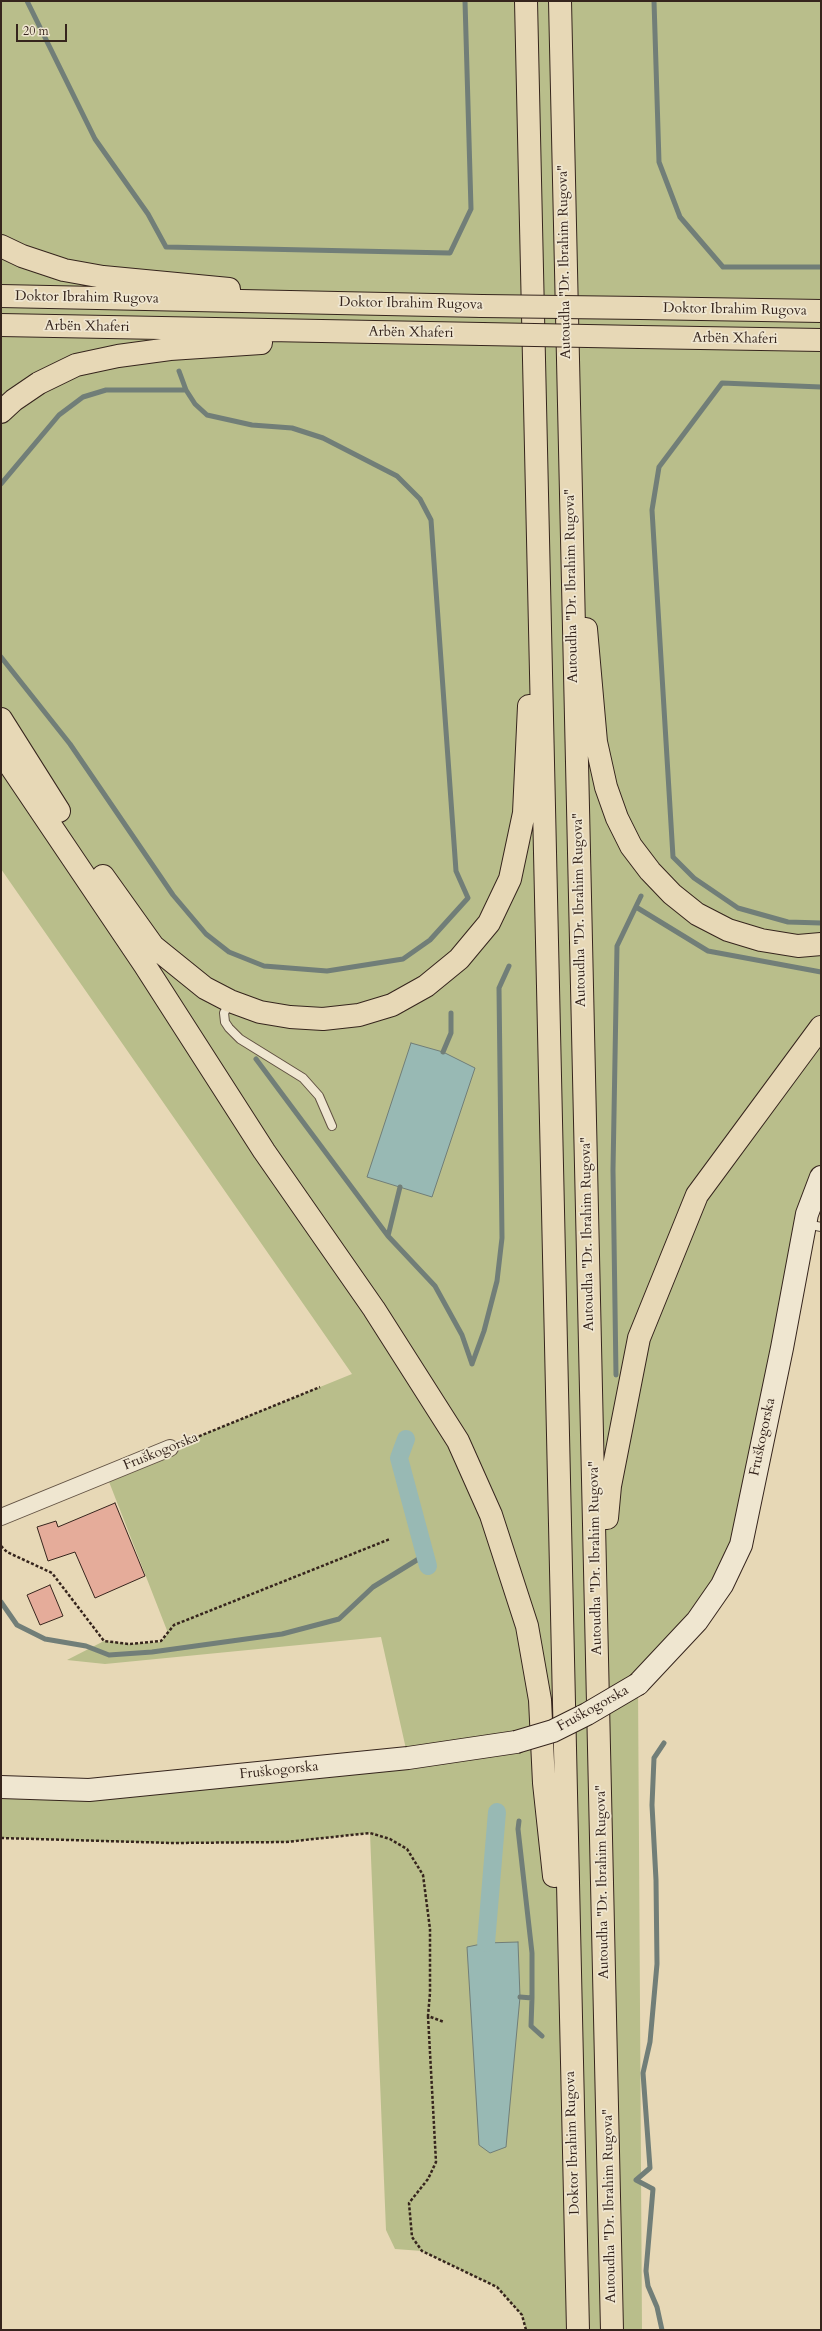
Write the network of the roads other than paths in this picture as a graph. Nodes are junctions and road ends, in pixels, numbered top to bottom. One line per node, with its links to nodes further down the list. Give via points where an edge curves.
1 (515, 1): 5 (highway)
2 (526, 1): 5 (highway)
3 (560, 1): 6 (highway)
4 (569, 1): 6 (highway)
5 (528, 128): 16 (highway)
6 (563, 138): 15 (highway, Autoudha "Dr. Ibrahim Rugova")
7 (1, 246): 9 (highway, via 64,270)
8 (1, 296): 9 (highway, Doktor Ibrahim Rugova)
9 (331, 303): 10 (highway, Doktor Ibrahim Rugova, bridge)
10 (821, 311)
11 (1, 325): 12 (highway, Arbën Xhaferi)
12 (384, 333): 13 (highway, Arbën Xhaferi, bridge); 14 (highway, via 170,349 118,356 76,365 39,382)
13 (821, 340)
14 (1, 412)
15 (568, 423): 19 (highway, via 596,742 606,787 631,846 650,872 672,894 697,914 728,930 761,940 798,946); 27 (highway, Autoudha "Dr. Ibrahim Rugova")
16 (538, 561): 20 (highway, via 526,739 524,813 510,879 489,923 459,959 426,986 392,1005 323,1019 260,1012); 29 (highway)
17 (1, 719): 20 (highway, via 53,803 153,946 205,988)
18 (1, 752): 29 (highway, via 144,964 264,1151 374,1309 458,1441 491,1515 527,1626 540,1700 544,1783 553,1869)
19 (821, 944)
20 (230, 1001): 22 (lane, via 224,1014 229,1028 240,1039 303,1078 319,1096)
21 (821, 1027): 27 (highway, via 697,1195 639,1338 610,1486)
22 (332, 1126)
23 (821, 1177): 24 (street, Fruškogorska, via 807,1214)
24 (814, 1226): 28 (street, Fruškogorska, bridge, via 741,1545 722,1585 697,1621 638,1684 553,1731 516,1742 429,1756 89,1790)
25 (170, 1448): 26 (street, Fruškogorska)
26 (1, 1517)
27 (598, 1619): 31 (highway, Autoudha "Dr. Ibrahim Rugova")
28 (1, 1787)
29 (568, 1956): 30 (highway, Doktor Ibrahim Rugova)
30 (578, 2330)
31 (612, 2330)

